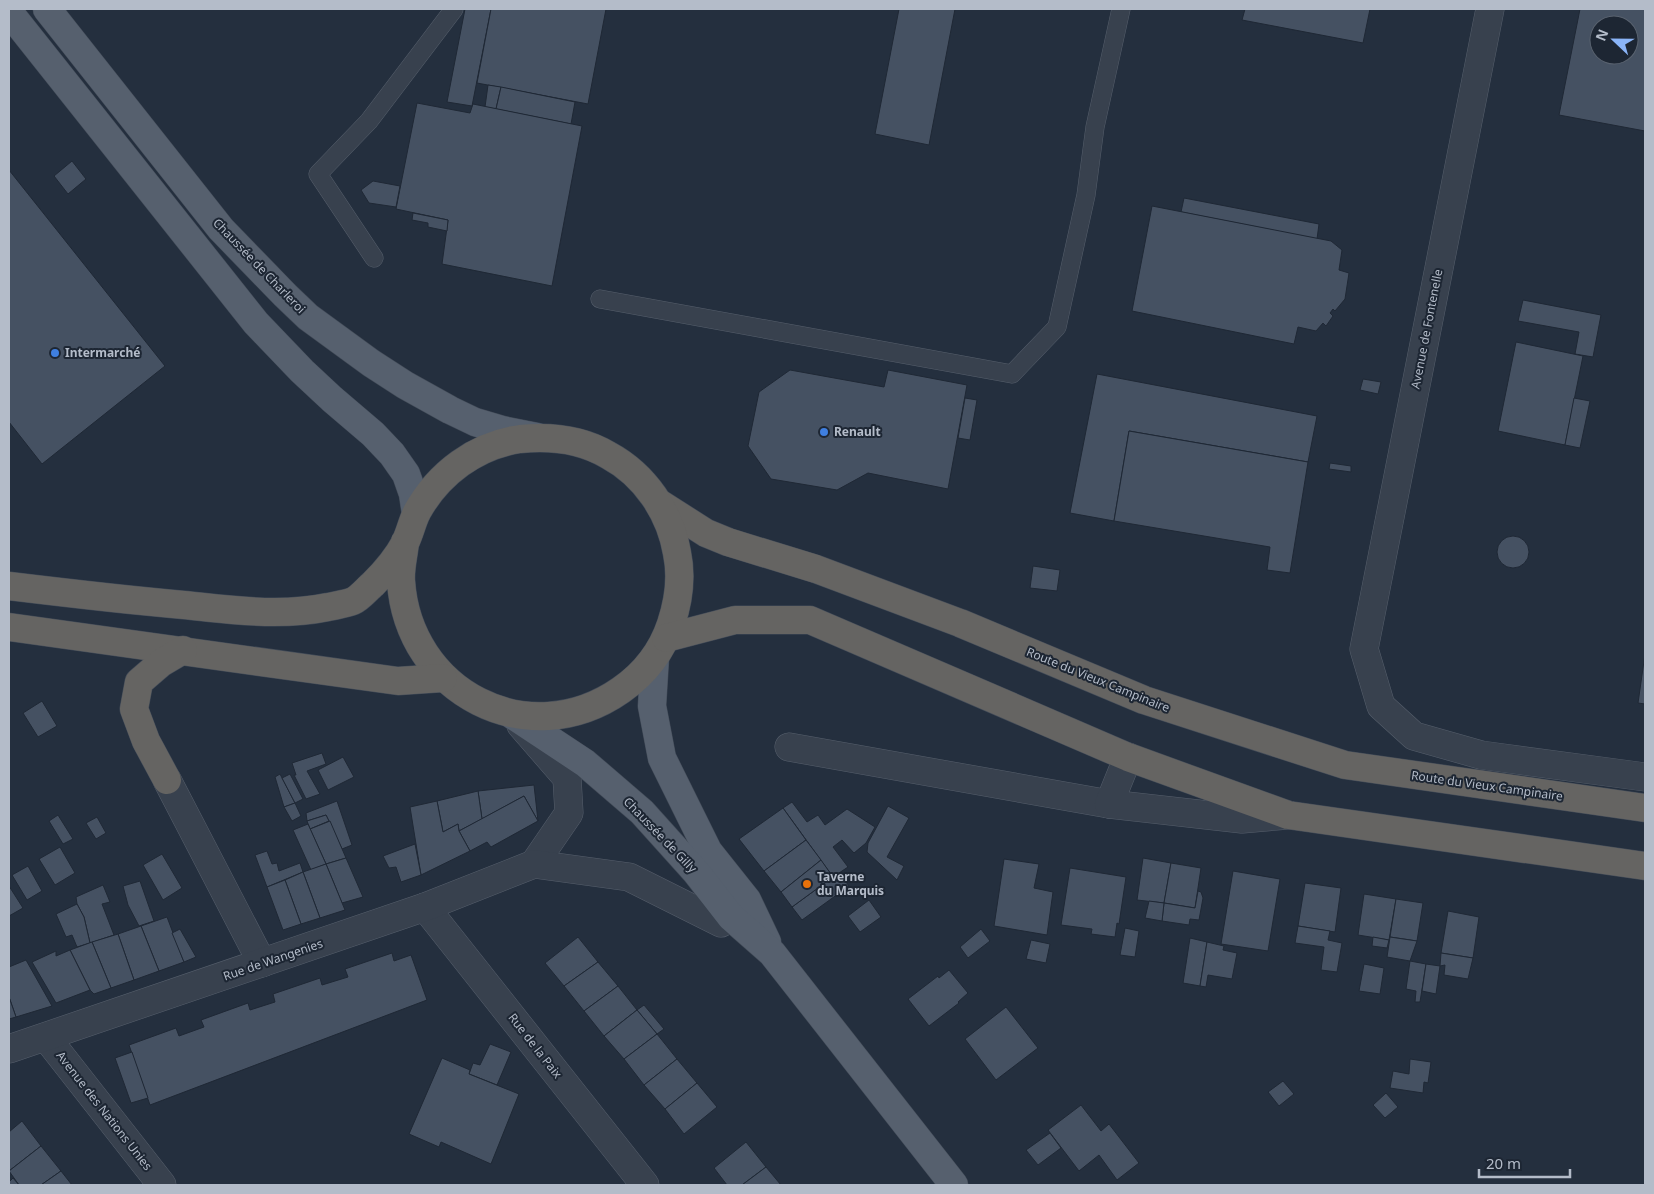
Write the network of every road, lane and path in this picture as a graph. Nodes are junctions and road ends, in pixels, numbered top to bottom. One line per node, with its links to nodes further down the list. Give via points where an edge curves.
1 (47, 9): 8 (main road, Chaussée de Charleroi, via 220,229 308,317 371,363 450,410 475,422)
2 (454, 9): 6 (lane, via 369,121 318,174)
3 (1121, 9): 7 (lane, via 1057,327 1012,374)
4 (1490, 9): 20 (street, Avenue de Fontenelle, via 1364,649 1381,706 1414,736 1481,755)
5 (9, 12): 10 (main road, via 256,322 302,371 392,454 406,474)
6 (374, 258)
7 (600, 300)
8 (538, 437): 9 (highway, via 574,441 608,454 637,475); 10 (highway, via 508,441 480,451 454,467 432,488)
9 (659, 503): 14 (highway, via 674,535 680,570 678,604); 23 (highway, Route du Vieux Campinaire, via 706,533 728,542 816,569 960,623 1144,700 1336,762)
10 (416, 514): 11 (highway)
11 (405, 542): 12 (highway, via 384,574 355,600 304,612 256,612); 16 (highway, via 401,579 406,615 420,649)
12 (9, 586)
13 (9, 627): 15 (highway)
14 (661, 647): 17 (highway, via 633,682 606,700 576,712 552,716); 19 (highway, via 735,620 810,620); 29 (main road, Chaussée de Gilly, via 652,706 662,758 708,851 747,900)
15 (183, 650): 16 (highway, via 398,682); 21 (highway, via 161,662 139,682 134,710)
16 (443, 678): 17 (highway, via 474,700)
17 (511, 714): 25 (street, via 567,778 569,813); 28 (main road, Chaussée de Gilly, via 585,763 642,812)
18 (789, 747): 22 (street)
19 (1128, 757): 22 (street); 24 (highway)
20 (1645, 777)
21 (167, 780): 30 (street)
22 (1109, 804): 24 (street, via 1242,819)
23 (1645, 808)
24 (1288, 815): 26 (highway)
25 (534, 864): 27 (street, Rue de Wangenies); 28 (street, via 629,877 721,923)
26 (1645, 866)
27 (425, 907): 30 (street, Rue de Wangenies); 34 (street, Rue de la Paix)
28 (731, 917): 29 (main road, Chaussée de Gilly)
29 (772, 953): 35 (main road, Chaussée de Gilly)
30 (262, 963): 31 (street, Rue de Wangenies)
31 (46, 1036): 32 (street, Rue de Wangenies); 33 (street, Avenue des Nations Unies)
32 (9, 1049)
33 (162, 1185)
34 (645, 1185)
35 (954, 1185)

